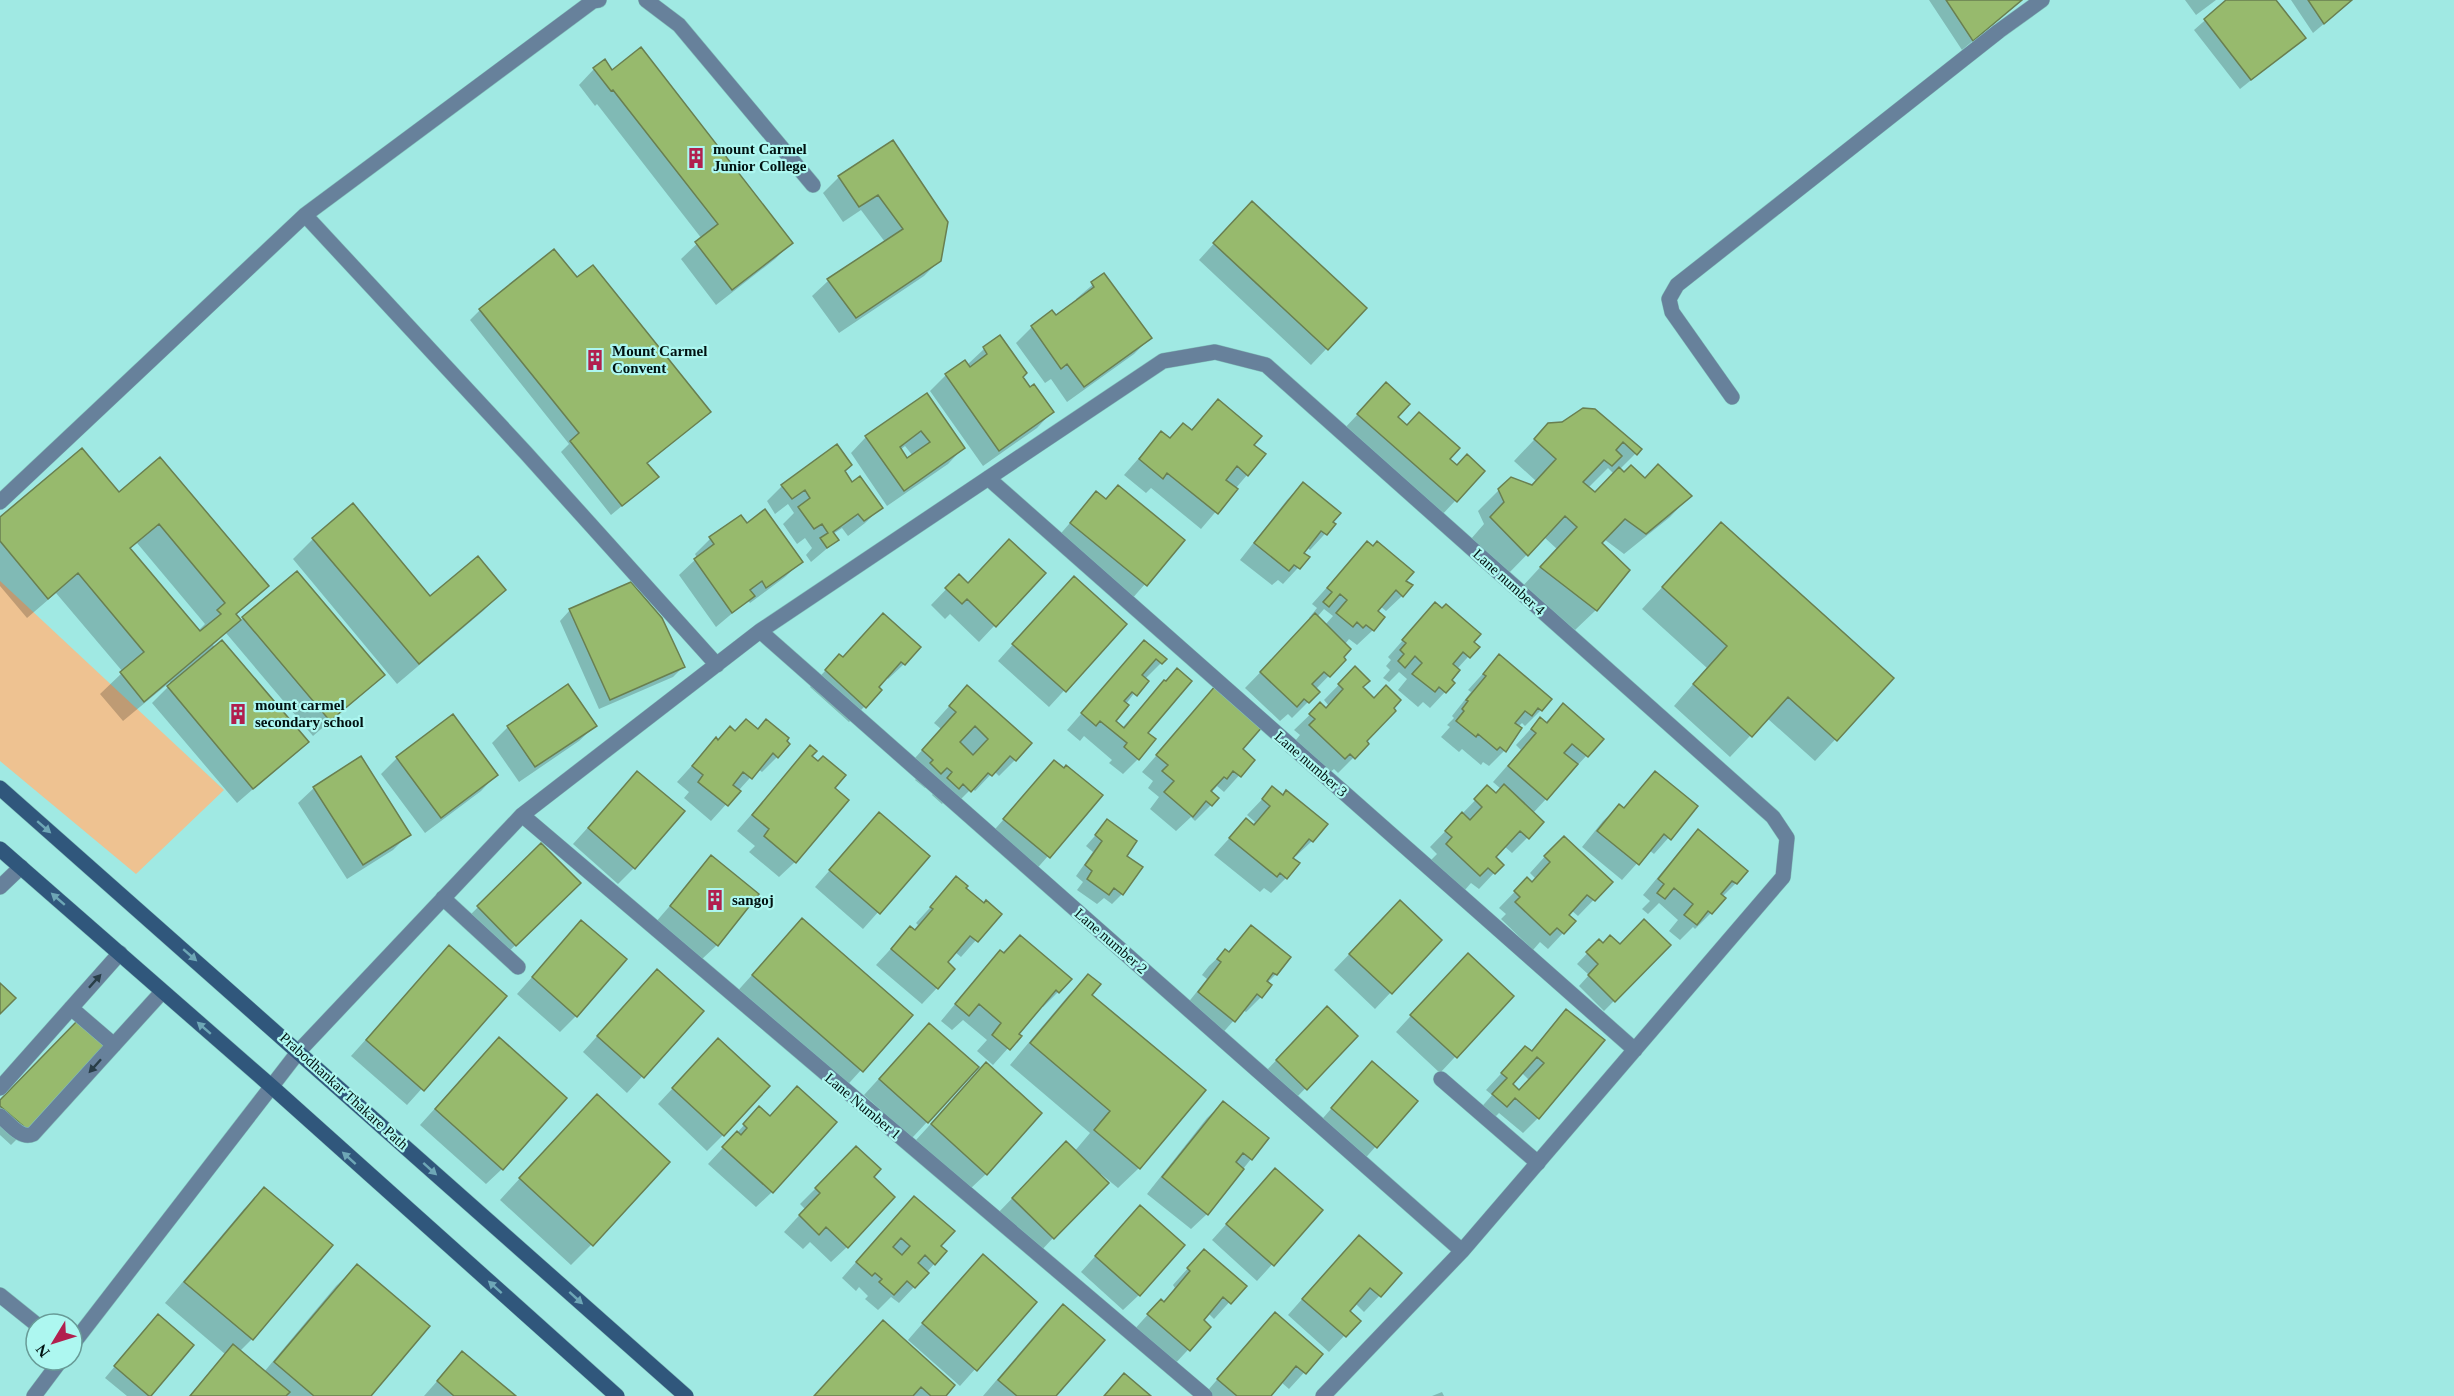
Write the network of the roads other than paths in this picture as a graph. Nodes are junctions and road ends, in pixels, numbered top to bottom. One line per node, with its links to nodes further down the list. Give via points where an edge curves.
1 (599, 0): 5 (street)
2 (646, 0): 4 (street, via 679,24)
3 (2042, 0): 6 (street, via 1677,285 1669,299 1672,312)
4 (813, 185)
5 (305, 215): 8 (street); 10 (street)
6 (1732, 397)
7 (988, 478): 9 (street); 22 (street, Lane number 3); 22 (street, Lane number 4, via 1163,361 1215,352 1266,365 1773,817 1787,838 1783,877)
8 (0, 502)
9 (760, 631): 10 (street); 29 (street, Lane number 2)
10 (717, 664): 12 (street)
11 (0, 788): 23 (main road, Prabodhankar Thakare Path, one-way to 23)
12 (522, 815): 16 (street); 37 (street, Lane Number 1)
13 (0, 849): 14 (main road)
14 (21, 867): 15 (street); 17 (main road, one-way to 14)
15 (0, 887)
16 (443, 898): 18 (street); 23 (street)
17 (120, 953): 19 (main road); 20 (street, one-way to 17)
18 (518, 968)
19 (162, 992): 21 (street); 25 (main road, one-way to 19)
20 (71, 1008): 21 (street); 26 (street)
21 (114, 1045): 27 (street, one-way to 27, via 33,1134 22,1135)
22 (1635, 1050): 28 (street)
23 (299, 1051): 25 (street); 36 (main road, Prabodhankar Thakare Path, one-way to 36)
24 (1441, 1079): 28 (street)
25 (271, 1086): 32 (street); 35 (main road, one-way to 25)
26 (0, 1088)
27 (0, 1116)
28 (1538, 1163): 29 (street)
29 (1462, 1251): 38 (street)
30 (0, 1295): 31 (street)
31 (24, 1314)
32 (84, 1329)
33 (52, 1372): 34 (street)
34 (34, 1396)
35 (617, 1396)
36 (686, 1396)
37 (1205, 1396)
38 (1323, 1396)

